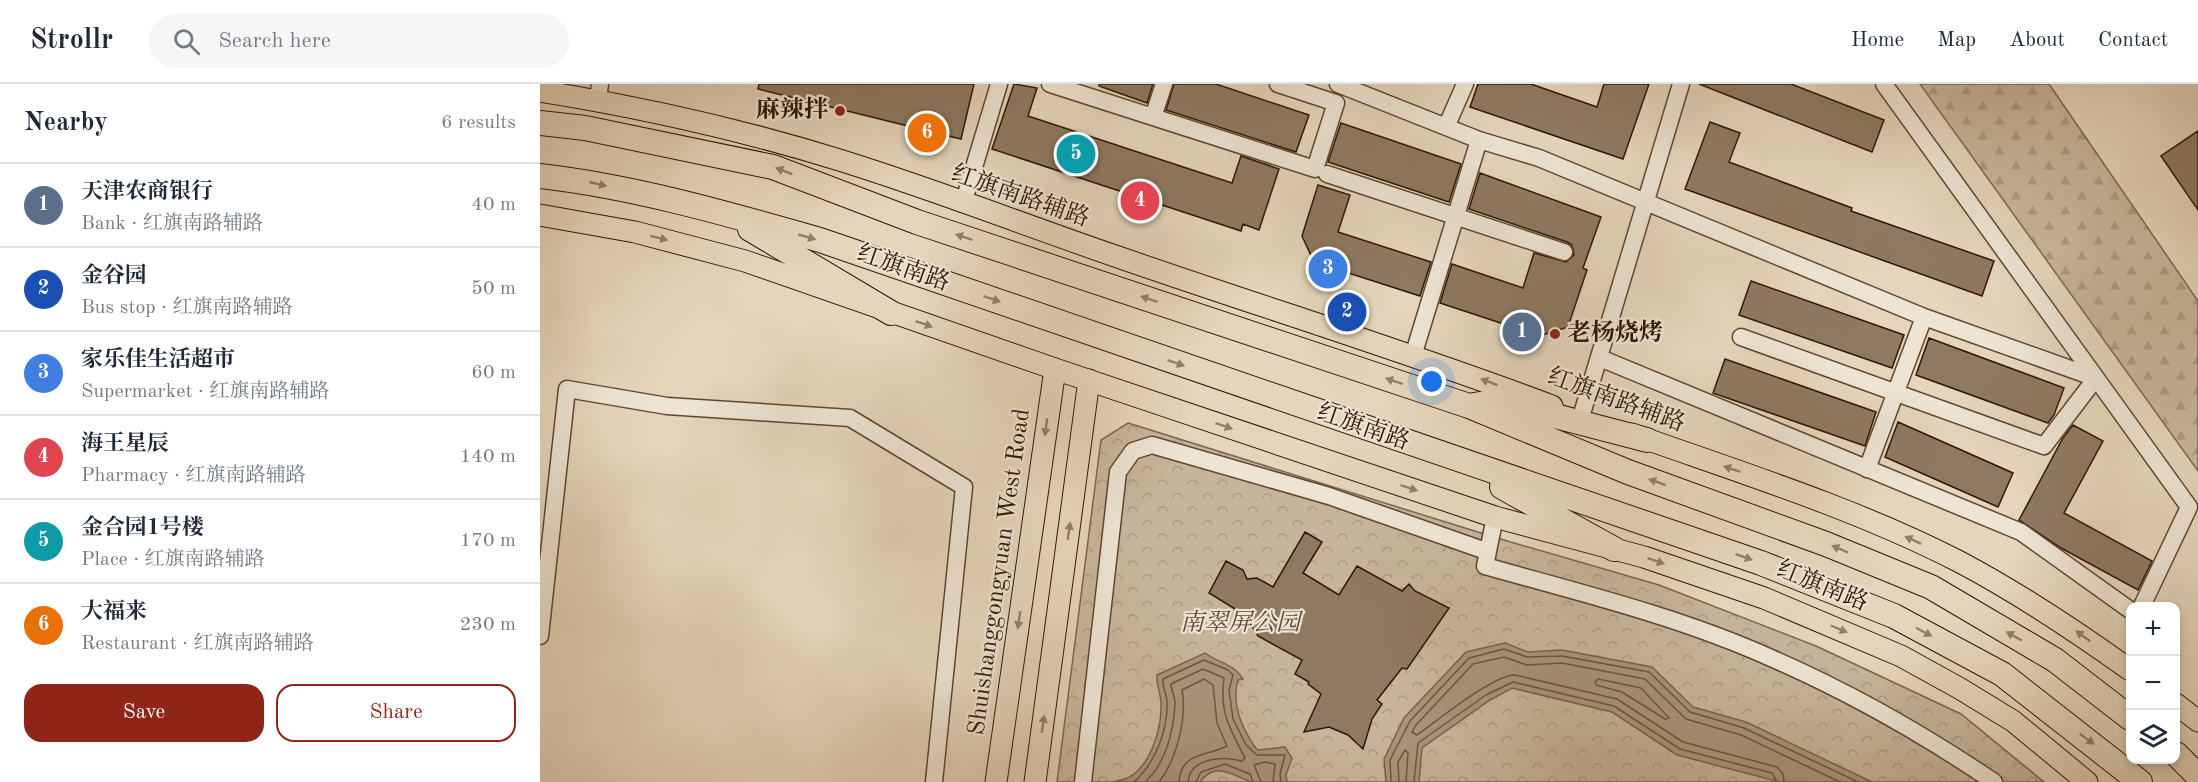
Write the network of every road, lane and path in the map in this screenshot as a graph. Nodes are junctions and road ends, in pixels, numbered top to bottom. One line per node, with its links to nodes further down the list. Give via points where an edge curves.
1 (999, 84): 17 (street)
2 (1050, 84): 11 (street)
3 (1164, 84): 11 (street)
4 (1278, 84): 11 (street, via 1336,103 1315,169)
5 (1338, 84): 13 (street)
6 (1465, 84): 13 (street)
7 (1681, 84): 18 (street)
8 (1884, 84): 29 (street)
9 (540, 91): 10 (main road, 红旗南路辅路)
10 (599, 92): 17 (main road, 红旗南路辅路, via 837,159)
11 (1153, 117)
12 (540, 123): 32 (highway, 红旗南路, one-way to 12, via 917,222 773,167 585,128)
13 (1447, 125): 14 (street)
14 (1479, 140): 18 (street, via 1539,158); 21 (street)
15 (1327, 174): 21 (street)
16 (540, 176): 19 (highway, 红旗南路, one-way to 19, via 583,181)
17 (963, 204): 26 (main road, 红旗南路辅路)
18 (1646, 204): 24 (street); 27 (street)
19 (720, 211): 23 (highway); 35 (highway, 红旗南路, one-way to 35, via 820,240)
20 (540, 215): 23 (main road, one-way to 23, via 635,232 713,252)
21 (1456, 217): 22 (street); 26 (street)
22 (1564, 252)
23 (891, 313): 28 (main road, one-way to 28)
24 (1924, 317): 29 (street); 31 (street)
25 (1741, 337): 31 (street)
26 (1413, 356): 33 (main road, 红旗南路辅路, one-way to 26)
27 (1600, 358): 33 (street); 36 (street)
28 (1055, 369): 30 (main road); 50 (main road, Shuishanggongyuan West Road, one-way to 50)
29 (2096, 378): 31 (street, via 2044,446); 40 (street, via 2189,507)
30 (1089, 380): 37 (main road, one-way to 37); 51 (main road, one-way to 30)
31 (1896, 392): 36 (street)
32 (1469, 406): 34 (highway, via 1498,401); 45 (highway, 红旗南路, one-way to 32, via 2055,660 1931,587 1628,472)
33 (1581, 417): 34 (main road, 红旗南路辅路)
34 (1647, 440): 43 (main road, 红旗南路辅路, one-way to 34, via 2028,599 1938,551 1856,515)
35 (1442, 455): 38 (highway); 55 (highway, 红旗南路, one-way to 55, via 1761,563 1894,616 2002,674)
36 (1867, 469): 41 (street, via 2021,532)
37 (1495, 517): 38 (main road); 39 (street)
38 (1614, 549): 54 (main road, one-way to 54, via 1764,598 1901,656 2013,721)
39 (1486, 551): 52 (street, via 1329,496 1152,445 1133,452 1118,472); 53 (street, via 1485,566 1653,613 1770,657 1936,743)
40 (2144, 602)
41 (2126, 607)
42 (540, 636): 49 (street, via 567,389 667,406 850,418 964,487)
43 (2126, 667)
44 (2180, 708): 46 (main road)
45 (2126, 715)
46 (2198, 721)
47 (2180, 759): 48 (highway)
48 (2198, 776)
49 (934, 782)
50 (996, 782)
51 (1035, 782)
52 (1083, 782)
53 (1994, 782)
54 (2087, 782)
55 (2140, 782)

